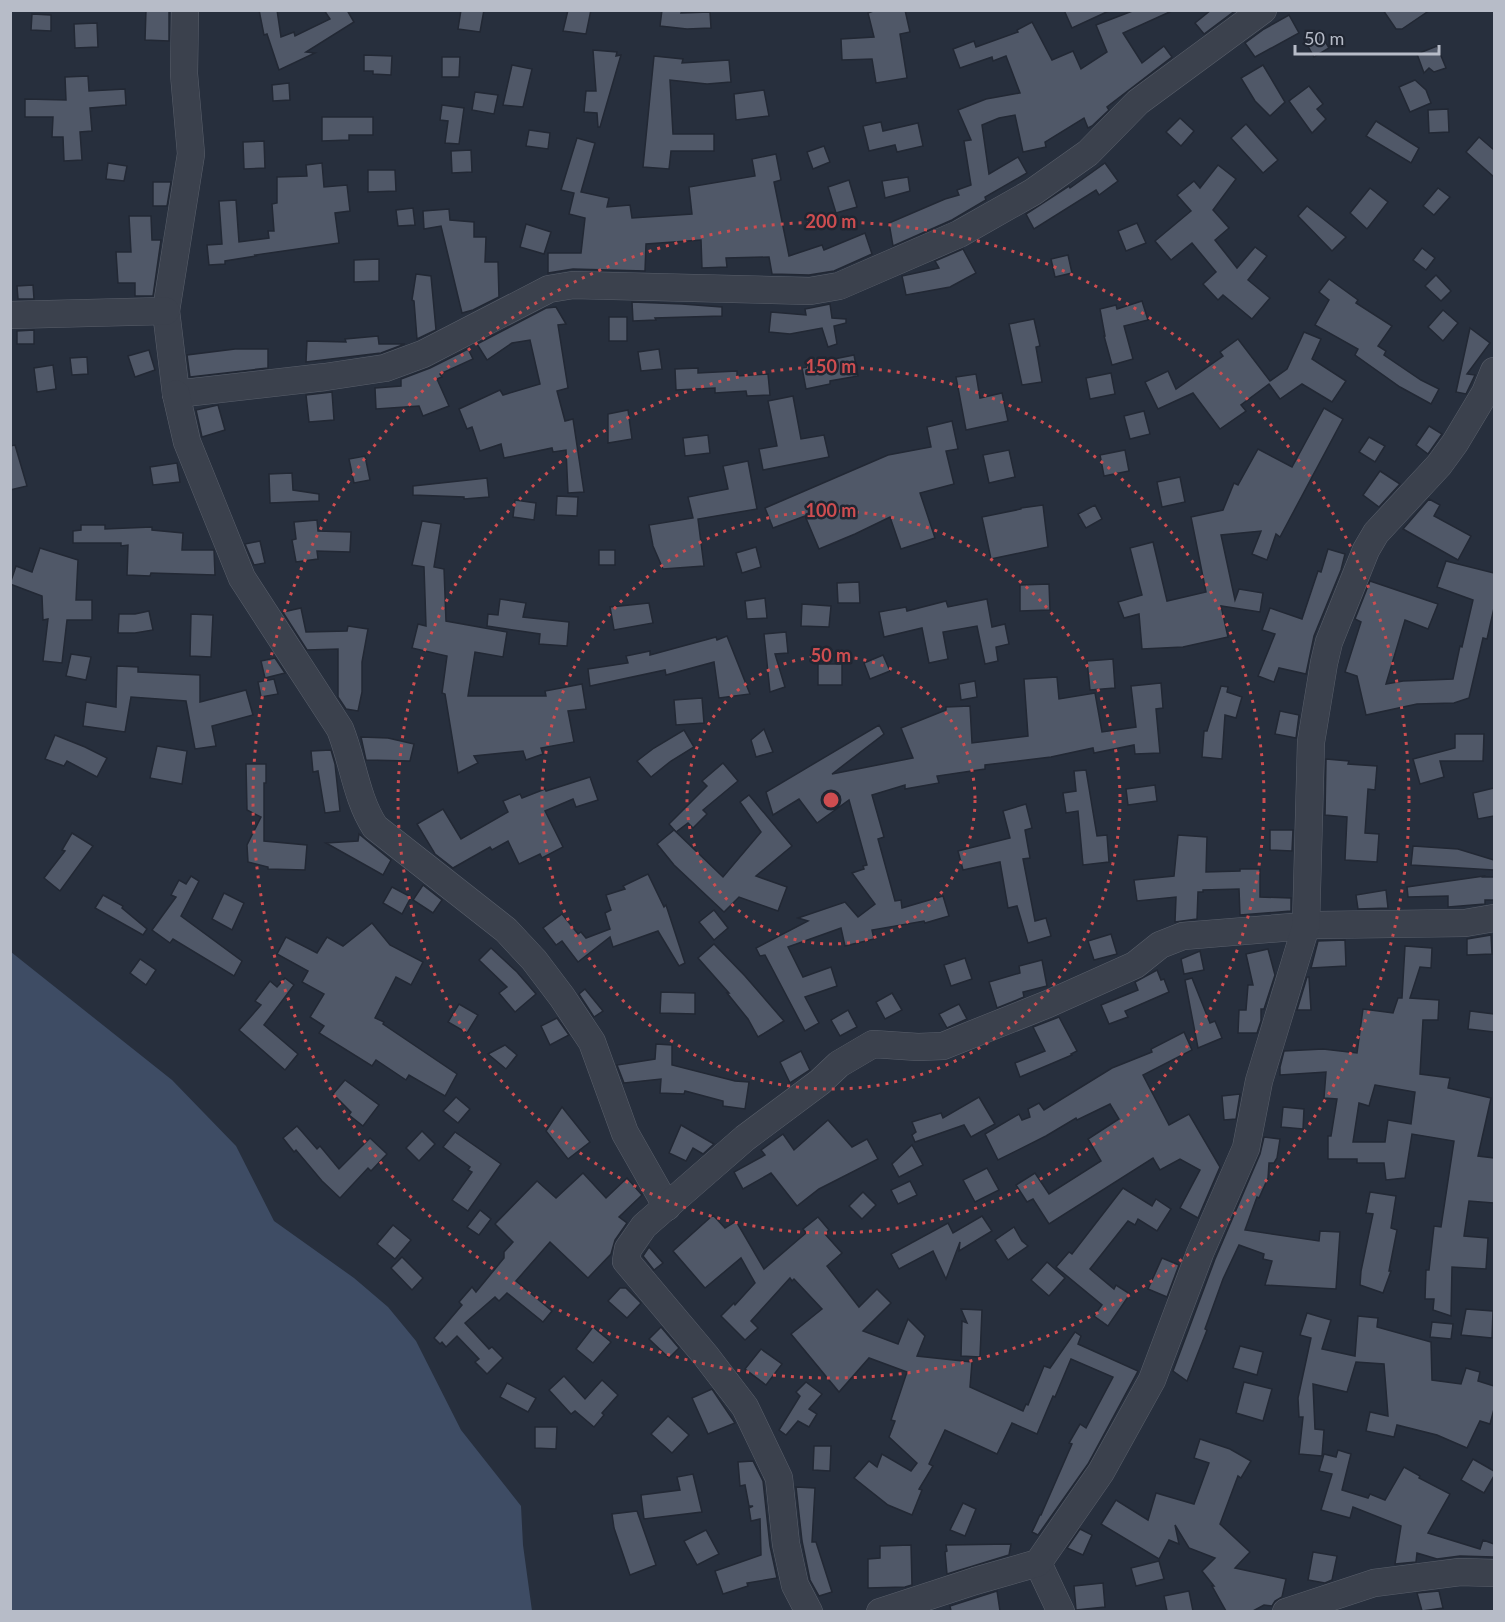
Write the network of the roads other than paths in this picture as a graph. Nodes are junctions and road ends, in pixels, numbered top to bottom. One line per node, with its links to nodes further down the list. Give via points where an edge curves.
1 (185, 10): 3 (street, via 184,74 191,153)
2 (1263, 10): 6 (street, via 1138,102 1088,153 1033,192 960,234 838,286 810,291 573,285 549,289 423,354 385,368)
3 (166, 311): 4 (street); 6 (street)
4 (10, 315)
5 (1494, 371): 8 (street, via 1485,393 1439,465 1376,533 1329,642 1311,742)
6 (176, 394): 9 (street, via 186,442 242,578 340,729 366,814 375,827 506,930 534,960 592,1042 625,1133)
7 (1494, 918): 8 (street, via 1465,923)
8 (1306, 926): 9 (street, via 1183,936 1160,945 1135,965 943,1046 873,1044 840,1064 746,1138); 10 (street, via 1259,1081 1246,1148 1200,1253 1152,1380 1101,1472)
9 (667, 1207): 12 (street, via 644,1226 628,1249 626,1261 745,1407 779,1478 795,1585)
10 (1038, 1563): 13 (street); 14 (street)
11 (1494, 1573): 15 (street, via 1460,1572 1374,1583)
12 (809, 1611)
13 (880, 1611)
14 (1061, 1611)
15 (1286, 1611)

